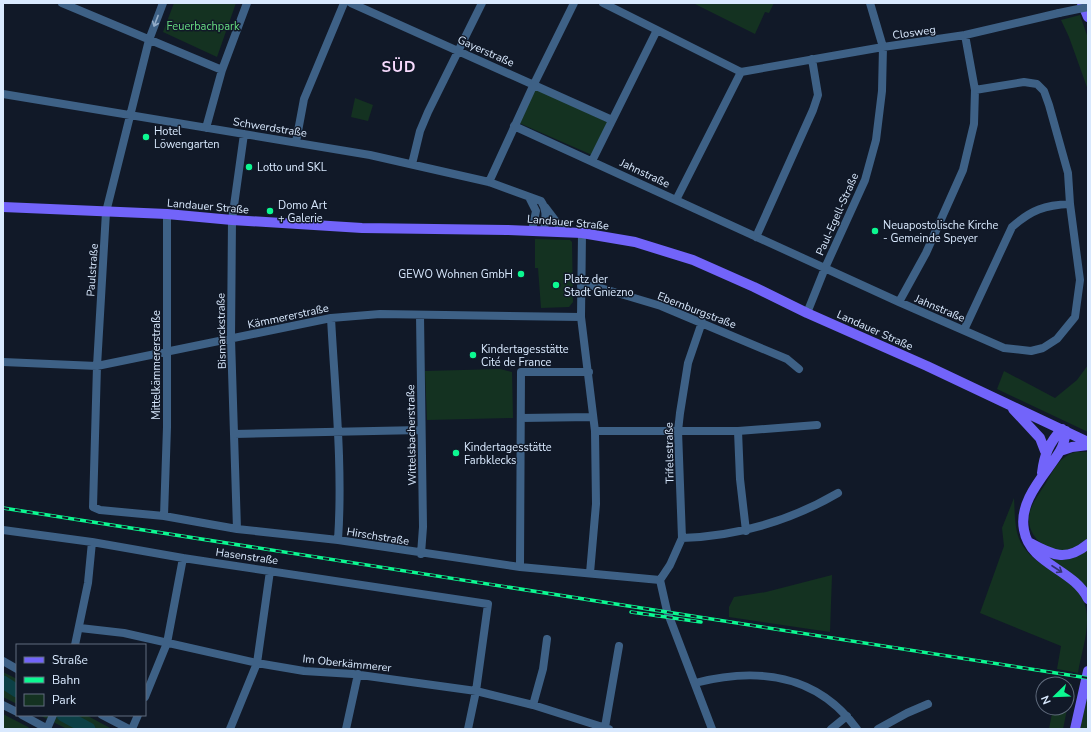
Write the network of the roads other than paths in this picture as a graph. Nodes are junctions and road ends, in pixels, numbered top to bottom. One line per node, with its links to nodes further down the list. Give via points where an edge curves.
1 (62, 3): 15 (street)
2 (163, 3): 15 (street, Paulstraße, one-way to 15)
3 (248, 3): 19 (street)
4 (344, 3): 29 (street, via 304,99)
5 (350, 3): 17 (street, Gayerstraße)
6 (482, 3): 17 (street)
7 (574, 3): 21 (street)
8 (603, 3): 13 (street)
9 (870, 3): 16 (street, Paul-Egell-Straße)
10 (1082, 3): 12 (main road)
11 (1088, 7): 14 (street, Closweg, bridge)
12 (1088, 17)
13 (657, 30): 20 (street); 25 (street)
14 (965, 35): 16 (street, Closweg); 22 (street)
15 (149, 40): 19 (street); 24 (street, Paulstraße)
16 (883, 47): 18 (street, Closweg); 46 (street, Paul-Egell-Straße, via 882,90 876,140 865,180)
17 (458, 50): 21 (street, Gayerstraße); 31 (street, via 420,131)
18 (812, 59): 20 (street, Closweg); 45 (street, via 818,95)
19 (222, 70): 27 (street)
20 (741, 72): 34 (street)
21 (534, 84): 25 (street, Gayerstraße); 26 (street)
22 (975, 90): 35 (street, Jahnstraße, via 1024,82 1037,84 1044,91 1068,173); 48 (street, via 974,124 963,170 926,253)
23 (3, 94): 24 (street, Schwerdstraße)
24 (131, 115): 27 (street, Schwerdstraße); 38 (street, Paulstraße)
25 (612, 120): 30 (street)
26 (514, 126): 30 (street, Jahnstraße); 32 (street)
27 (206, 128): 28 (street, Schwerdstraße)
28 (244, 134): 29 (street, Schwerdstraße); 40 (street, Bismarckstraße)
29 (296, 142): 31 (street, Schwerdstraße)
30 (592, 161): 34 (street, Jahnstraße)
31 (412, 164): 32 (street, Schwerdstraße)
32 (489, 182): 33 (street, Schwerdstraße)
33 (529, 197): 37 (street, Schwerdstraße, via 541,201); 41 (street, via 536,212)
34 (676, 200): 45 (street, Jahnstraße)
35 (1070, 204): 54 (street, via 1048,205 1025,215 1012,227); 54 (street, Jahnstraße, via 1080,280 1075,317 1057,339 1043,348 1031,351 1004,348)
36 (3, 207): 38 (main road, Landauer Straße)
37 (545, 207): 42 (street); 43 (street, Schwerdstraße)
38 (106, 212): 39 (main road, Landauer Straße); 58 (street, Paulstraße)
39 (167, 214): 40 (main road, Landauer Straße); 56 (street, Mittelkämmererstraße)
40 (232, 220): 41 (main road, Landauer Straße, via 366,228); 55 (street, Bismarckstraße)
41 (532, 231): 42 (main road, Landauer Straße)
42 (544, 232): 43 (main road, Landauer Straße)
43 (564, 232): 44 (main road, Landauer Straße)
44 (582, 233): 47 (street); 49 (main road, Landauer Straße, via 635,242 693,260)
45 (756, 237): 46 (street, Jahnstraße)
46 (825, 268): 48 (street, Jahnstraße); 49 (street, Paul-Egell-Straße)
47 (581, 286): 51 (street); 53 (street, Ebernburgstraße, via 594,286)
48 (899, 302): 54 (street, Jahnstraße)
49 (807, 313): 61 (main road, Landauer Straße)
50 (420, 315): 51 (street, Kämmererstraße); 52 (street, Kämmererstraße, via 380,314); 65 (street, Wittelsbacherstraße)
51 (581, 317): 60 (street)
52 (331, 318): 55 (street, Kämmererstraße); 70 (street)
53 (702, 322): 59 (street, Ebernburgstraße, via 788,358); 69 (street, Trifelsstraße, via 688,362)
54 (964, 330)
55 (231, 339): 56 (street, Kämmererstraße); 71 (street, Bismarckstraße)
56 (166, 353): 58 (street, Kämmererstraße); 79 (street, Mittelkämmererstraße)
57 (3, 362): 58 (street, Kämmererstraße)
58 (97, 366): 78 (street, Paulstraße)
59 (799, 369)
60 (589, 372): 62 (street); 63 (street, via 521,372)
61 (1007, 403): 67 (main road, Landauer Straße); 74 (main road, via 1040,438)
62 (593, 416): 63 (street); 68 (street)
63 (521, 418): 90 (street)
64 (817, 425): 66 (street)
65 (421, 430): 70 (street); 88 (street, Wittelsbacherstraße)
66 (738, 430): 69 (street); 82 (street)
67 (1064, 430): 72 (main road, Landauer Straße); 74 (main road, via 1053,438); 75 (main road)
68 (595, 431): 69 (street); 92 (street, via 596,504)
69 (678, 431): 83 (street, Trifelsstraße)
70 (338, 433): 71 (street); 84 (street)
71 (234, 434): 80 (street, Bismarckstraße)
72 (1088, 442)
73 (1088, 445): 75 (main road)
74 (1046, 451): 76 (main road)
75 (1060, 451): 76 (main road)
76 (1042, 475): 86 (main road, via 1023,516 1023,528)
77 (838, 494): 82 (street, via 790,517)
78 (94, 507): 79 (street, Hirschstraße, via 100,510)
79 (164, 516): 80 (street, Hirschstraße)
80 (237, 529): 84 (street, Hirschstraße)
81 (3, 530): 85 (street, Hasenstraße)
82 (746, 531): 83 (street, via 710,537)
83 (682, 538): 93 (street, Trifelsstraße)
84 (338, 540): 88 (street, Hirschstraße)
85 (92, 542): 89 (street, Hasenstraße); 95 (street)
86 (1029, 542): 87 (main road, via 1048,553 1062,556 1077,552); 94 (main road, one-way to 94, via 1043,560 1080,585)
87 (1088, 544)
88 (421, 554): 90 (street, Hirschstraße)
89 (183, 558): 91 (street, Hasenstraße); 97 (street)
90 (520, 567): 92 (street, Hirschstraße)
91 (270, 571): 101 (street); 106 (street, Hasenstraße, via 488,604)
92 (590, 573): 93 (street, Hirschstraße)
93 (660, 580): 105 (street, via 667,611)
94 (1088, 599)
95 (80, 628): 97 (street, Im Oberkämmerer, via 124,633); 98 (street)
96 (547, 639): 110 (street, via 543,669)
97 (167, 643): 101 (street, Im Oberkämmerer); 107 (street)
98 (75, 644)
99 (618, 646): 117 (street)
100 (3, 661): 102 (street)
101 (257, 663): 104 (street, Im Oberkämmerer, via 304,671); 121 (street)
102 (16, 668)
103 (1088, 671): 128 (main road)
104 (358, 674): 106 (street, Im Oberkämmerer); 122 (street)
105 (695, 683): 116 (street, via 744,675 799,683 823,694); 124 (street)
106 (476, 691): 110 (street, Im Oberkämmerer); 123 (street)
107 (146, 695)
108 (928, 704): 127 (street)
109 (3, 705): 111 (street)
110 (533, 705): 117 (street, Im Oberkämmerer)
111 (16, 712)
112 (24, 716): 118 (street)
113 (53, 716): 118 (street)
114 (104, 716): 119 (street)
115 (138, 716): 120 (street)
116 (847, 716): 125 (street); 126 (street)
117 (607, 728)
118 (48, 729)
119 (129, 729)
120 (132, 729)
121 (230, 729)
122 (346, 729)
123 (468, 729)
124 (712, 729)
125 (831, 729)
126 (857, 729)
127 (878, 729)
128 (1075, 729)

